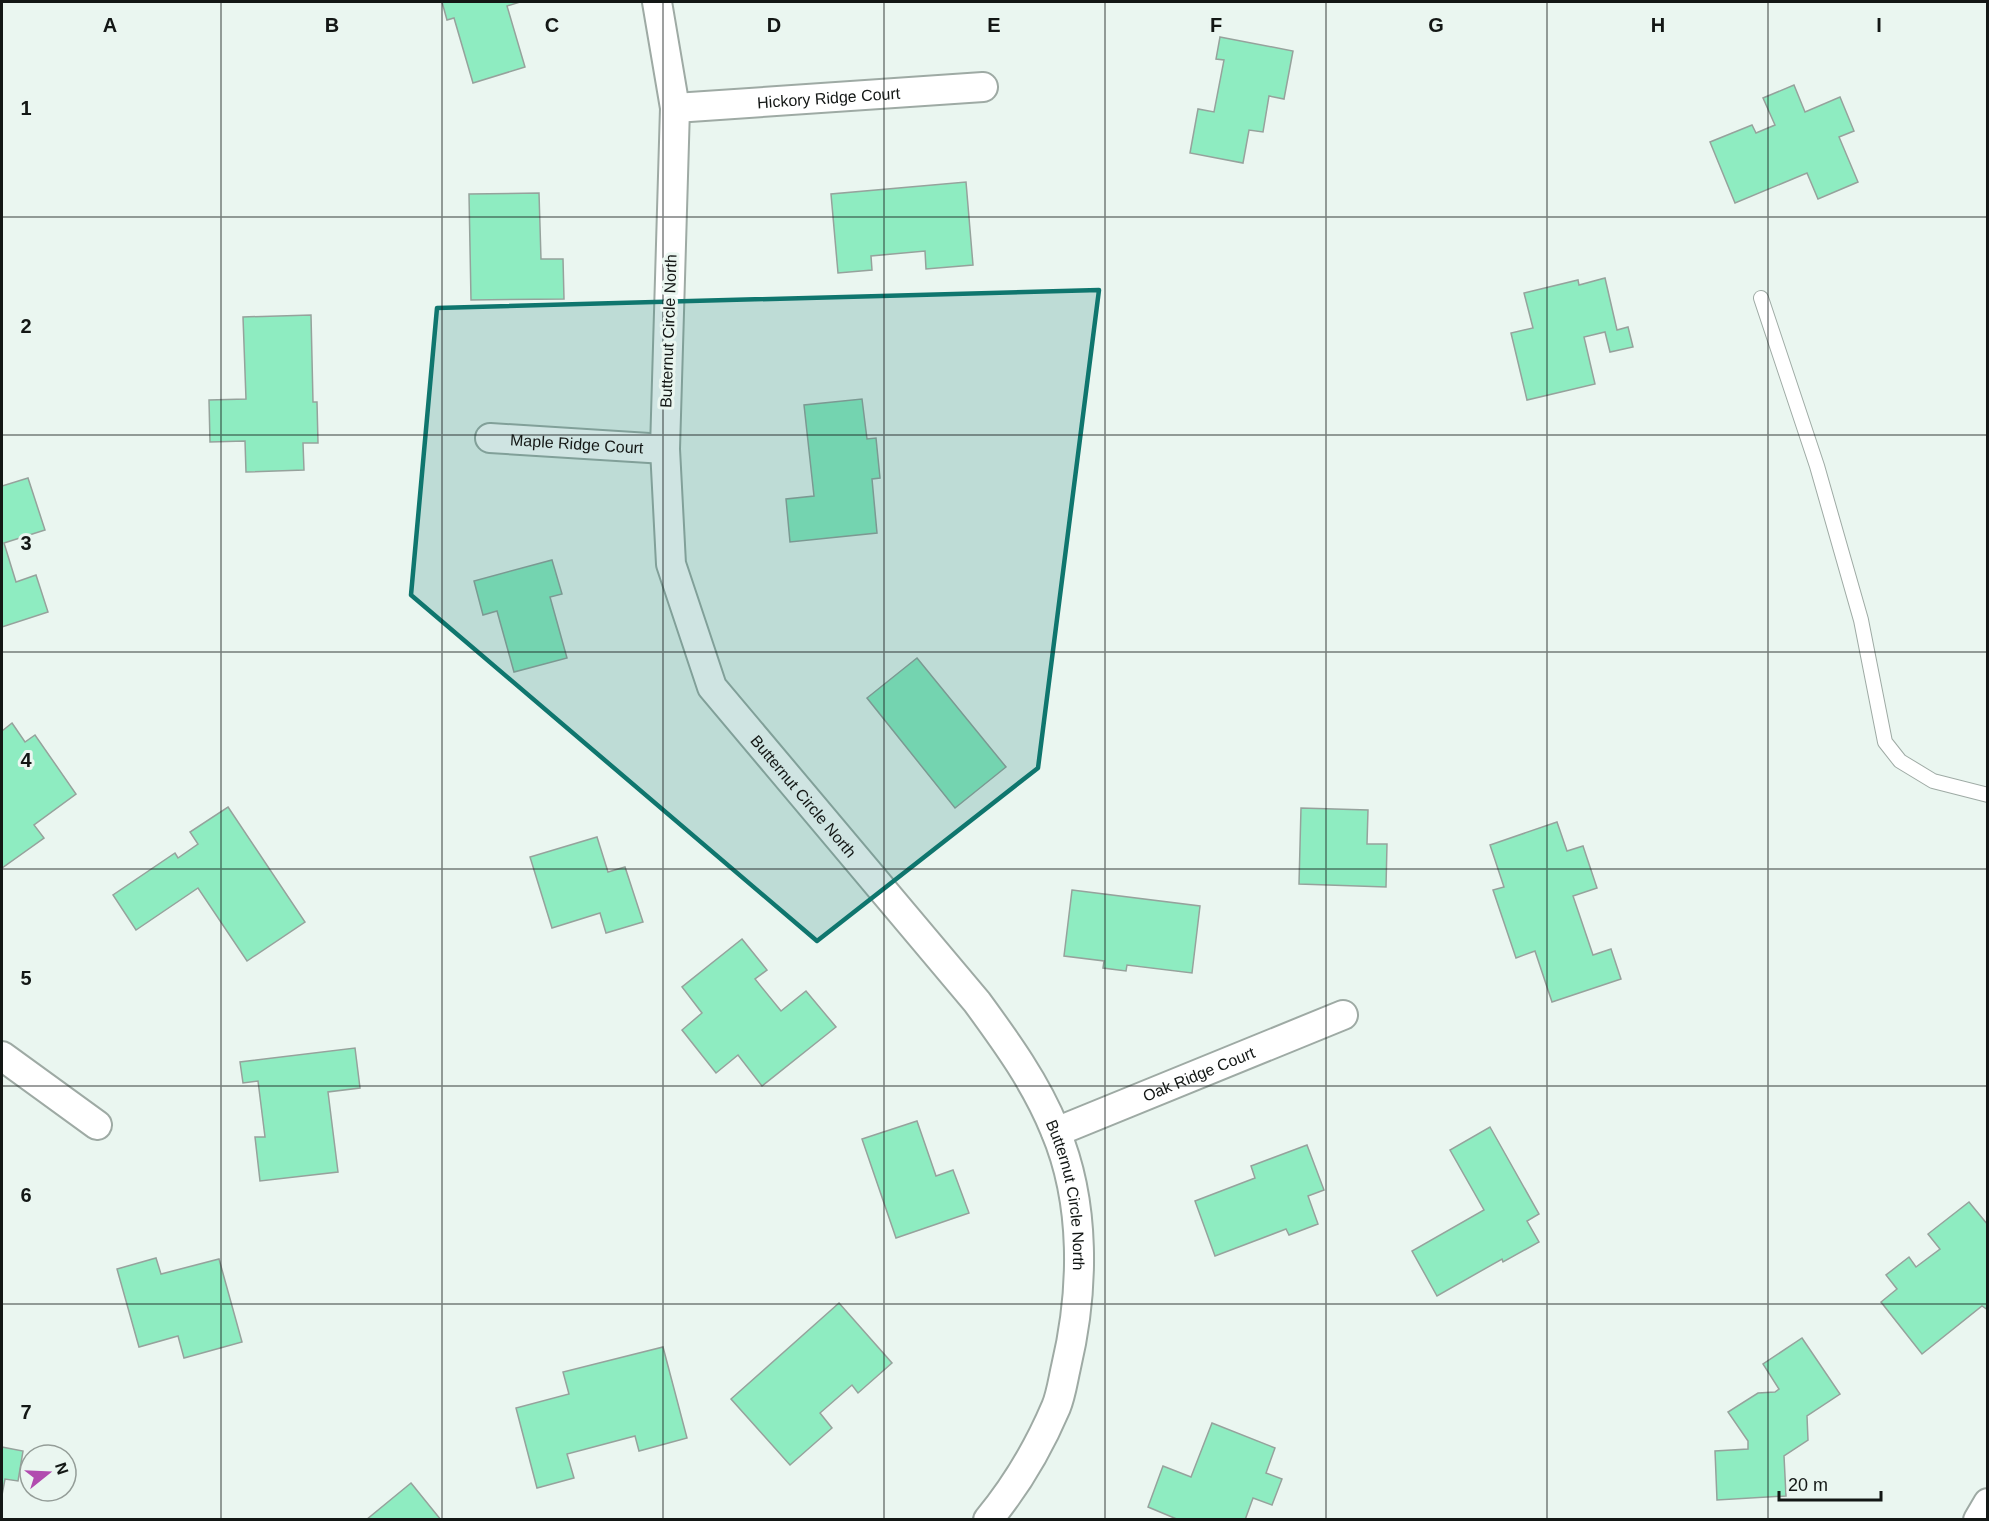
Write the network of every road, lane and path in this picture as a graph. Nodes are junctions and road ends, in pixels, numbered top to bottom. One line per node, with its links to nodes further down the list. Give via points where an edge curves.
1 (657, 2): 3 (street, Butternut Circle North)
2 (983, 87): 3 (street, Hickory Ridge Court)
3 (675, 108): 6 (street, Butternut Circle North)
4 (1761, 298): 7 (lane, via 1817,466 1858,609 1885,742 1900,761 1933,781)
5 (490, 438): 6 (street, Maple Ridge Court)
6 (665, 449): 11 (street, Butternut Circle North, via 671,564 712,687 977,1002 1022,1066)
7 (1988, 795)
8 (1343, 1015): 11 (street, Oak Ridge Court)
9 (2, 1056): 10 (street)
10 (98, 1125)
11 (1056, 1132): 13 (street, Butternut Circle North, via 1069,1171 1078,1223 1079,1282 1073,1337 1057,1405 1012,1489)
12 (1988, 1503): 14 (street)
13 (988, 1520)
14 (1978, 1520)

